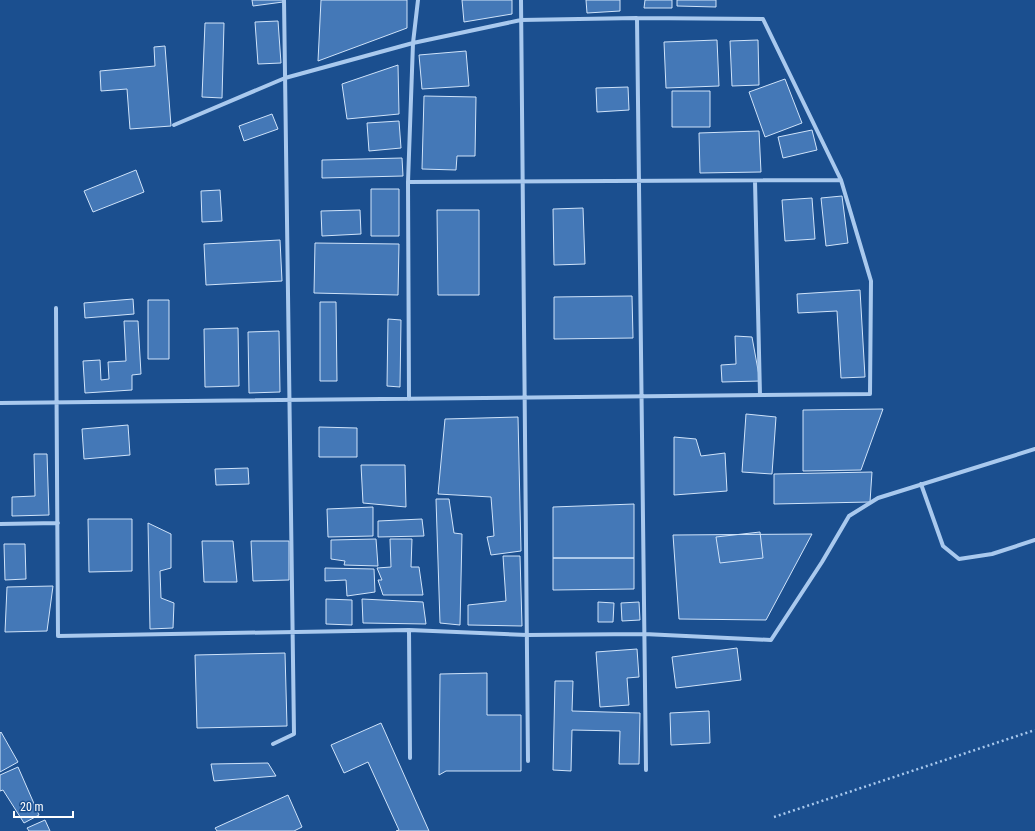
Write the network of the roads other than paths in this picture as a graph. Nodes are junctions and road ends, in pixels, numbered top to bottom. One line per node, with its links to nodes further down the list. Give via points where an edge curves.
1 (284, 0): 7 (street)
2 (418, 0): 6 (street)
3 (521, 0): 5 (street)
4 (637, 18): 5 (street); 9 (street, via 763,19); 10 (street)
5 (521, 20): 6 (street); 13 (street)
6 (414, 43): 7 (street); 12 (street)
7 (285, 78): 8 (street); 19 (street)
8 (174, 125)
9 (841, 180): 11 (street); 15 (street, via 871,281 870,394)
10 (639, 181): 11 (street); 13 (street); 16 (street)
11 (755, 181): 15 (street)
12 (408, 182): 13 (street); 18 (street)
13 (522, 182): 17 (street)
14 (56, 308): 21 (street)
15 (760, 395): 16 (street)
16 (642, 396): 17 (street); 29 (street)
17 (524, 398): 18 (street); 30 (street)
18 (409, 399): 19 (street)
19 (290, 400): 21 (street); 28 (street)
20 (0, 403): 21 (street)
21 (57, 403): 24 (street)
22 (1035, 449): 23 (street)
23 (921, 484): 26 (street, via 943,546 959,559 992,554); 29 (street, via 878,498 849,516 771,640)
24 (58, 523): 25 (street); 28 (street, via 58,636)
25 (0, 524)
26 (1035, 540)
27 (409, 630): 28 (street); 30 (street); 32 (street)
28 (293, 632): 31 (street, via 294,734)
29 (644, 634): 30 (street); 34 (street)
30 (527, 635): 33 (street)
31 (273, 744)
32 (410, 758)
33 (528, 761)
34 (646, 770)

